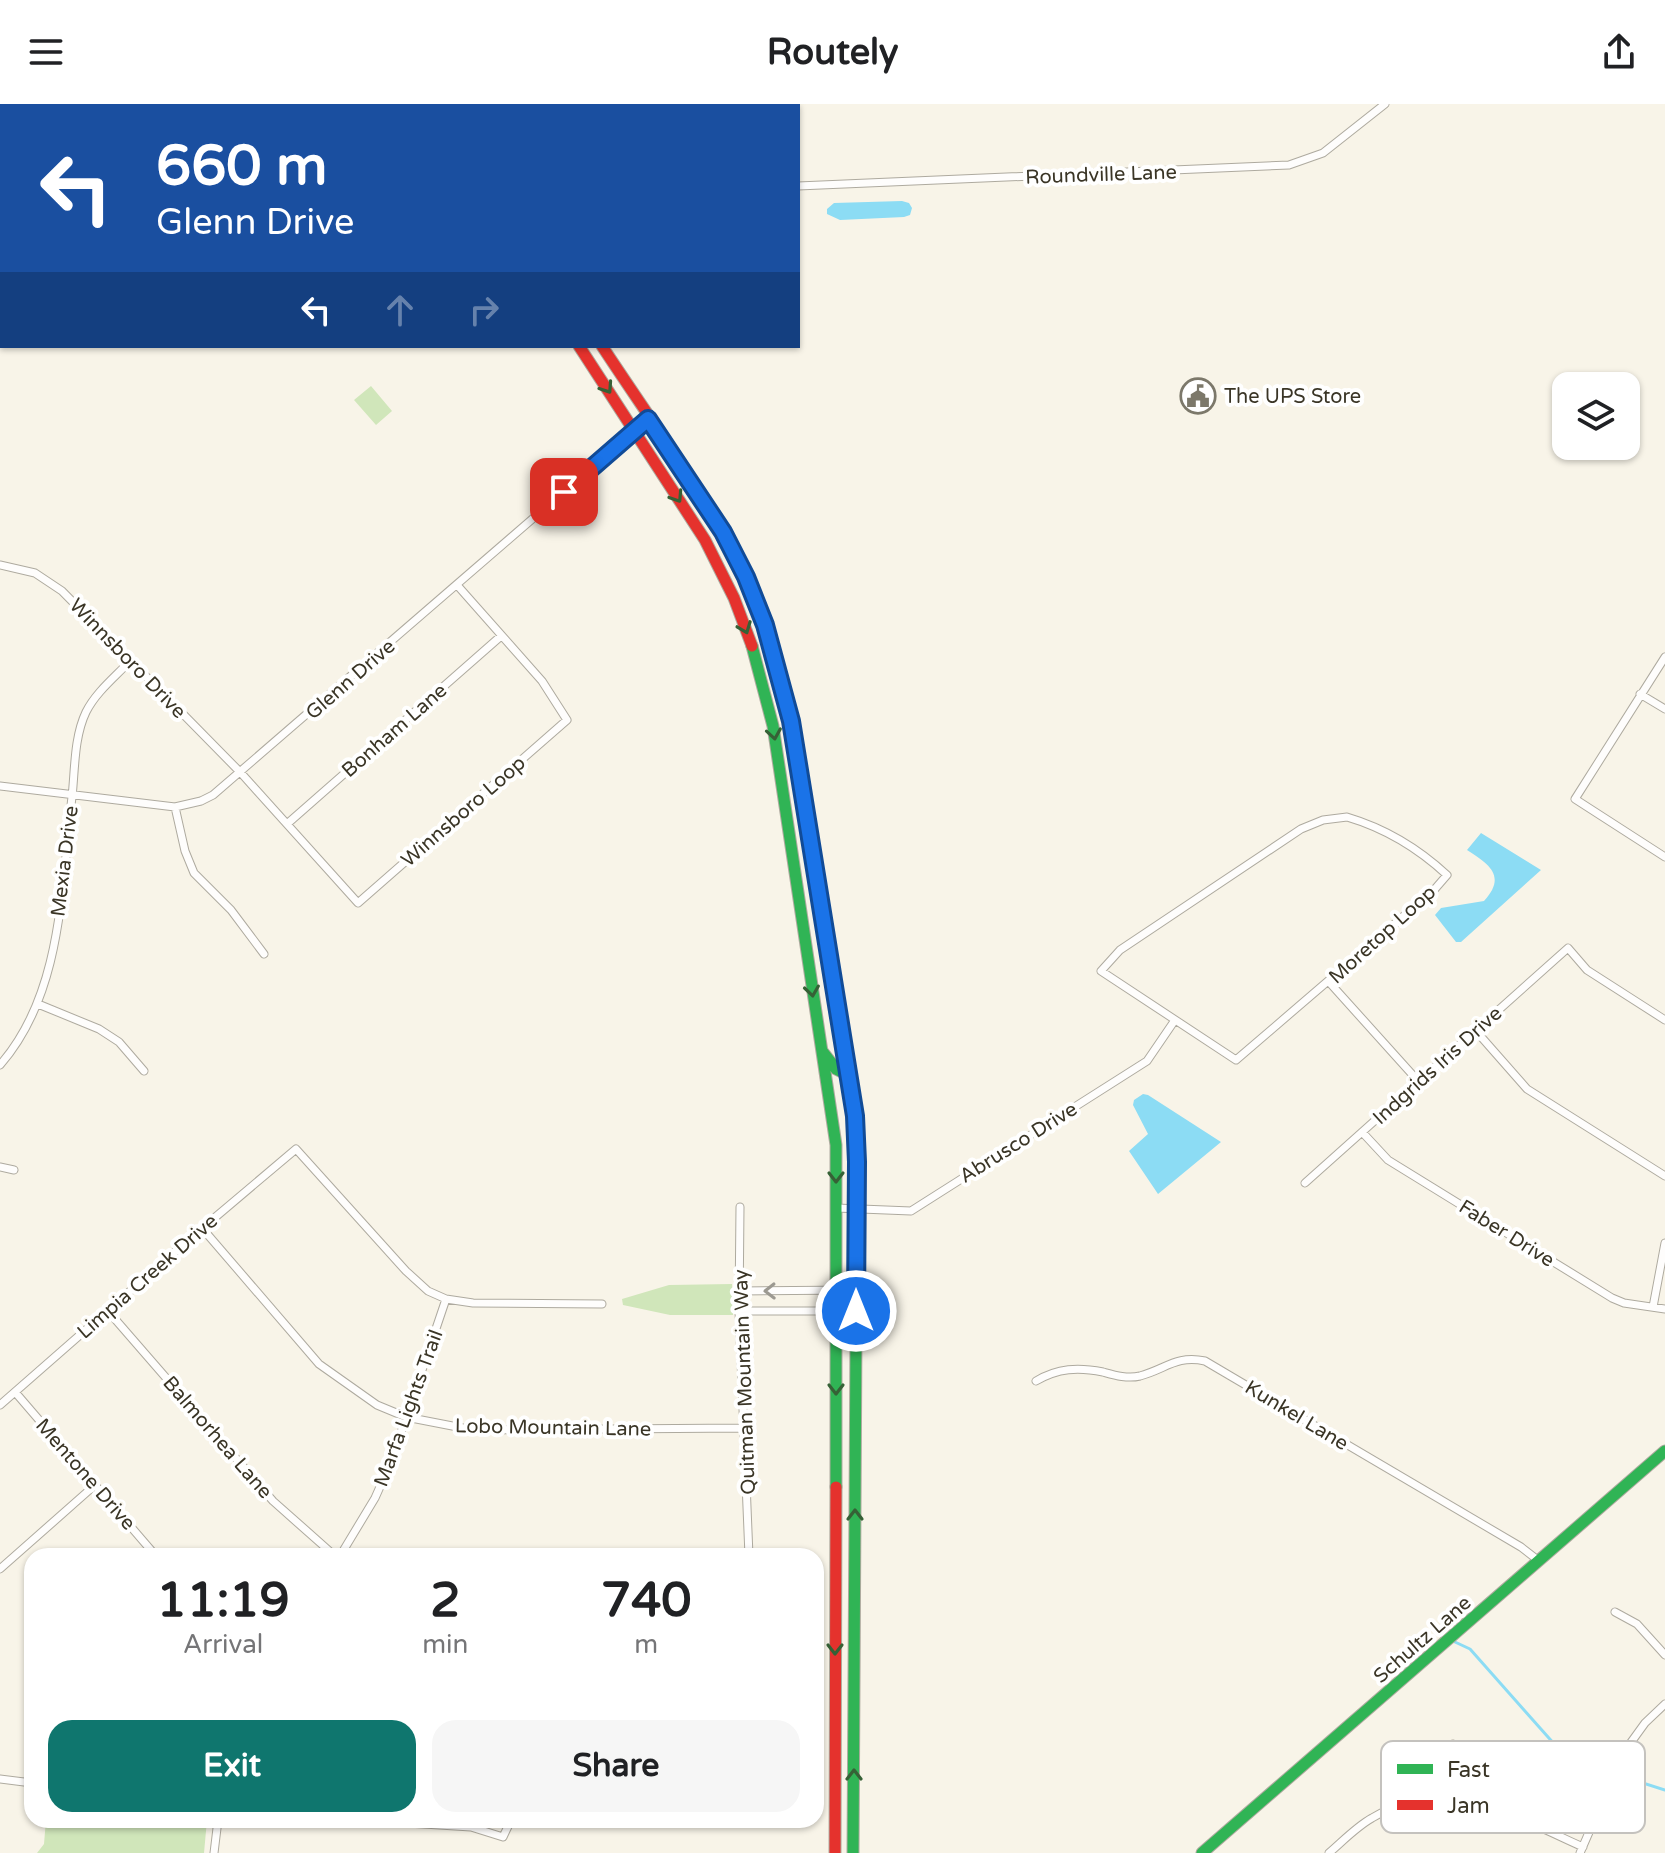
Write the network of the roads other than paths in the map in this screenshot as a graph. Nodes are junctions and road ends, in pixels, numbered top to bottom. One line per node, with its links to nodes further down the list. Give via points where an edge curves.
1 (1385, 104): 2 (street, Roundville Lane, via 1323,153 1289,165)
2 (800, 186)
3 (580, 348): 6 (main road, one-way to 6)
4 (603, 348): 5 (main road)
5 (648, 419): 6 (street, Glenn Drive); 10 (main road, via 723,532)
6 (635, 431): 8 (street, Glenn Drive); 12 (main road, one-way to 12, via 705,540)
7 (0, 565): 13 (street, Winnsboro Drive, via 35,573 62,591)
8 (457, 585): 9 (street, Winnsboro Loop); 16 (street, Glenn Drive)
9 (501, 636): 22 (street, Bonham Lane); 22 (street, Winnsboro Loop, via 542,681 567,720 544,741 358,903)
10 (773, 652): 12 (main road); 18 (main road)
11 (1665, 657): 14 (street)
12 (756, 658): 19 (main road, one-way to 19)
13 (130, 661): 16 (street, Winnsboro Drive); 20 (street, Mexia Drive, via 86,713)
14 (1640, 694): 15 (street); 23 (street, via 1575,799)
15 (1665, 709)
16 (241, 773): 21 (street, Glenn Drive, via 213,795); 22 (street, Winnsboro Loop)
17 (0, 786): 20 (street, Glenn Drive)
18 (802, 789): 19 (main road); 33 (main road)
19 (782, 792): 30 (main road, one-way to 30)
20 (72, 794): 21 (street, Glenn Drive); 26 (street, Mexia Drive, via 56,932)
21 (175, 807): 24 (street, via 194,873)
22 (287, 824)
23 (1665, 857)
24 (264, 954)
25 (1329, 982): 27 (street, Moretop Loop, via 1236,1060); 27 (street, Moretop Loop, via 1447,875 1379,827 1347,817 1301,829 1120,950 1101,971); 34 (street)
26 (38, 1004): 31 (street, Mexia Drive); 32 (street, via 99,1029 119,1042)
27 (1175, 1020): 42 (street, Abrusco Drive, via 1147,1061 911,1211)
28 (1665, 1020): 29 (street, Indgrids Iris Drive, via 1587,970 1568,948)
29 (1476, 1031): 34 (street, Indgrids Iris Drive); 38 (street, via 1527,1089)
30 (820, 1047): 33 (main road, via 830,1063); 41 (main road, one-way to 41, via 836,1145)
31 (0, 1065)
32 (144, 1071)
33 (848, 1075): 42 (main road, via 855,1116)
34 (1419, 1082): 35 (street, Indgrids Iris Drive)
35 (1362, 1132): 39 (street, Indgrids Iris Drive); 50 (street, Faber Drive, via 1388,1160 1612,1298)
36 (0, 1167): 37 (street)
37 (14, 1170)
38 (1665, 1176)
39 (1305, 1183)
40 (740, 1207): 47 (street, Quitman Mountain Way)
41 (836, 1208): 42 (street, Abrusco Drive); 45 (main road)
42 (857, 1209): 46 (main road)
43 (202, 1228): 48 (street, Limpia Creek Drive, via 296,1149 406,1271); 52 (street, Limpia Creek Drive); 59 (street, Lobo Mountain Lane, via 319,1364 377,1405)
44 (1665, 1243): 50 (street)
45 (836, 1290): 46 (street); 47 (street, one-way to 47); 54 (main road)
46 (856, 1290): 55 (main road)
47 (740, 1291): 53 (street, Quitman Mountain Way)
48 (446, 1299): 49 (street); 59 (street, Marfa Lights Trail)
49 (602, 1304)
50 (1653, 1307): 51 (street, Faber Drive)
51 (1665, 1309)
52 (108, 1311): 57 (street, Limpia Creek Drive); 66 (street, Balmorhea Lane, via 273,1501)
53 (739, 1311): 54 (street); 60 (street, Quitman Mountain Way)
54 (836, 1311): 55 (street); 62 (main road, one-way to 62)
55 (856, 1311): 63 (main road)
56 (1036, 1381): 69 (street, Kunkel Lane, via 1073,1368 1138,1376 1180,1360 1205,1361)
57 (15, 1392): 58 (street, Limpia Creek Drive); 64 (street, Mentone Drive)
58 (0, 1405)
59 (406, 1417): 60 (street, Lobo Mountain Lane, via 473,1430); 67 (street, Marfa Lights Trail, via 375,1498)
60 (743, 1428): 68 (street, Quitman Mountain Way)
61 (1665, 1451): 69 (main road, Schultz Lane)
62 (836, 1456): 63 (main road); 73 (main road)
63 (855, 1456): 71 (main road, one-way to 63)
64 (95, 1485): 65 (street, Mentone Drive); 70 (street)
65 (149, 1548)
66 (329, 1548)
67 (343, 1548)
68 (749, 1548)
69 (1539, 1561): 90 (main road, Schultz Lane)
70 (0, 1569)
71 (855, 1612): 73 (main road); 77 (main road)
72 (1615, 1612): 74 (street, via 1637,1624)
73 (835, 1613): 76 (main road, one-way to 76)
74 (1665, 1655)
75 (1665, 1704): 78 (street)
76 (835, 1736): 77 (main road); 88 (main road)
77 (854, 1736): 89 (main road, one-way to 77)
78 (1633, 1741)
79 (0, 1779): 80 (street)
80 (24, 1782)
81 (1381, 1814): 91 (street)
82 (217, 1828): 87 (street)
83 (474, 1828): 84 (street, via 503,1837)
84 (507, 1828)
85 (1546, 1833): 86 (street)
86 (1581, 1850)
87 (214, 1853)
88 (835, 1853)
89 (853, 1853)
90 (1202, 1853)
91 (1329, 1853)

